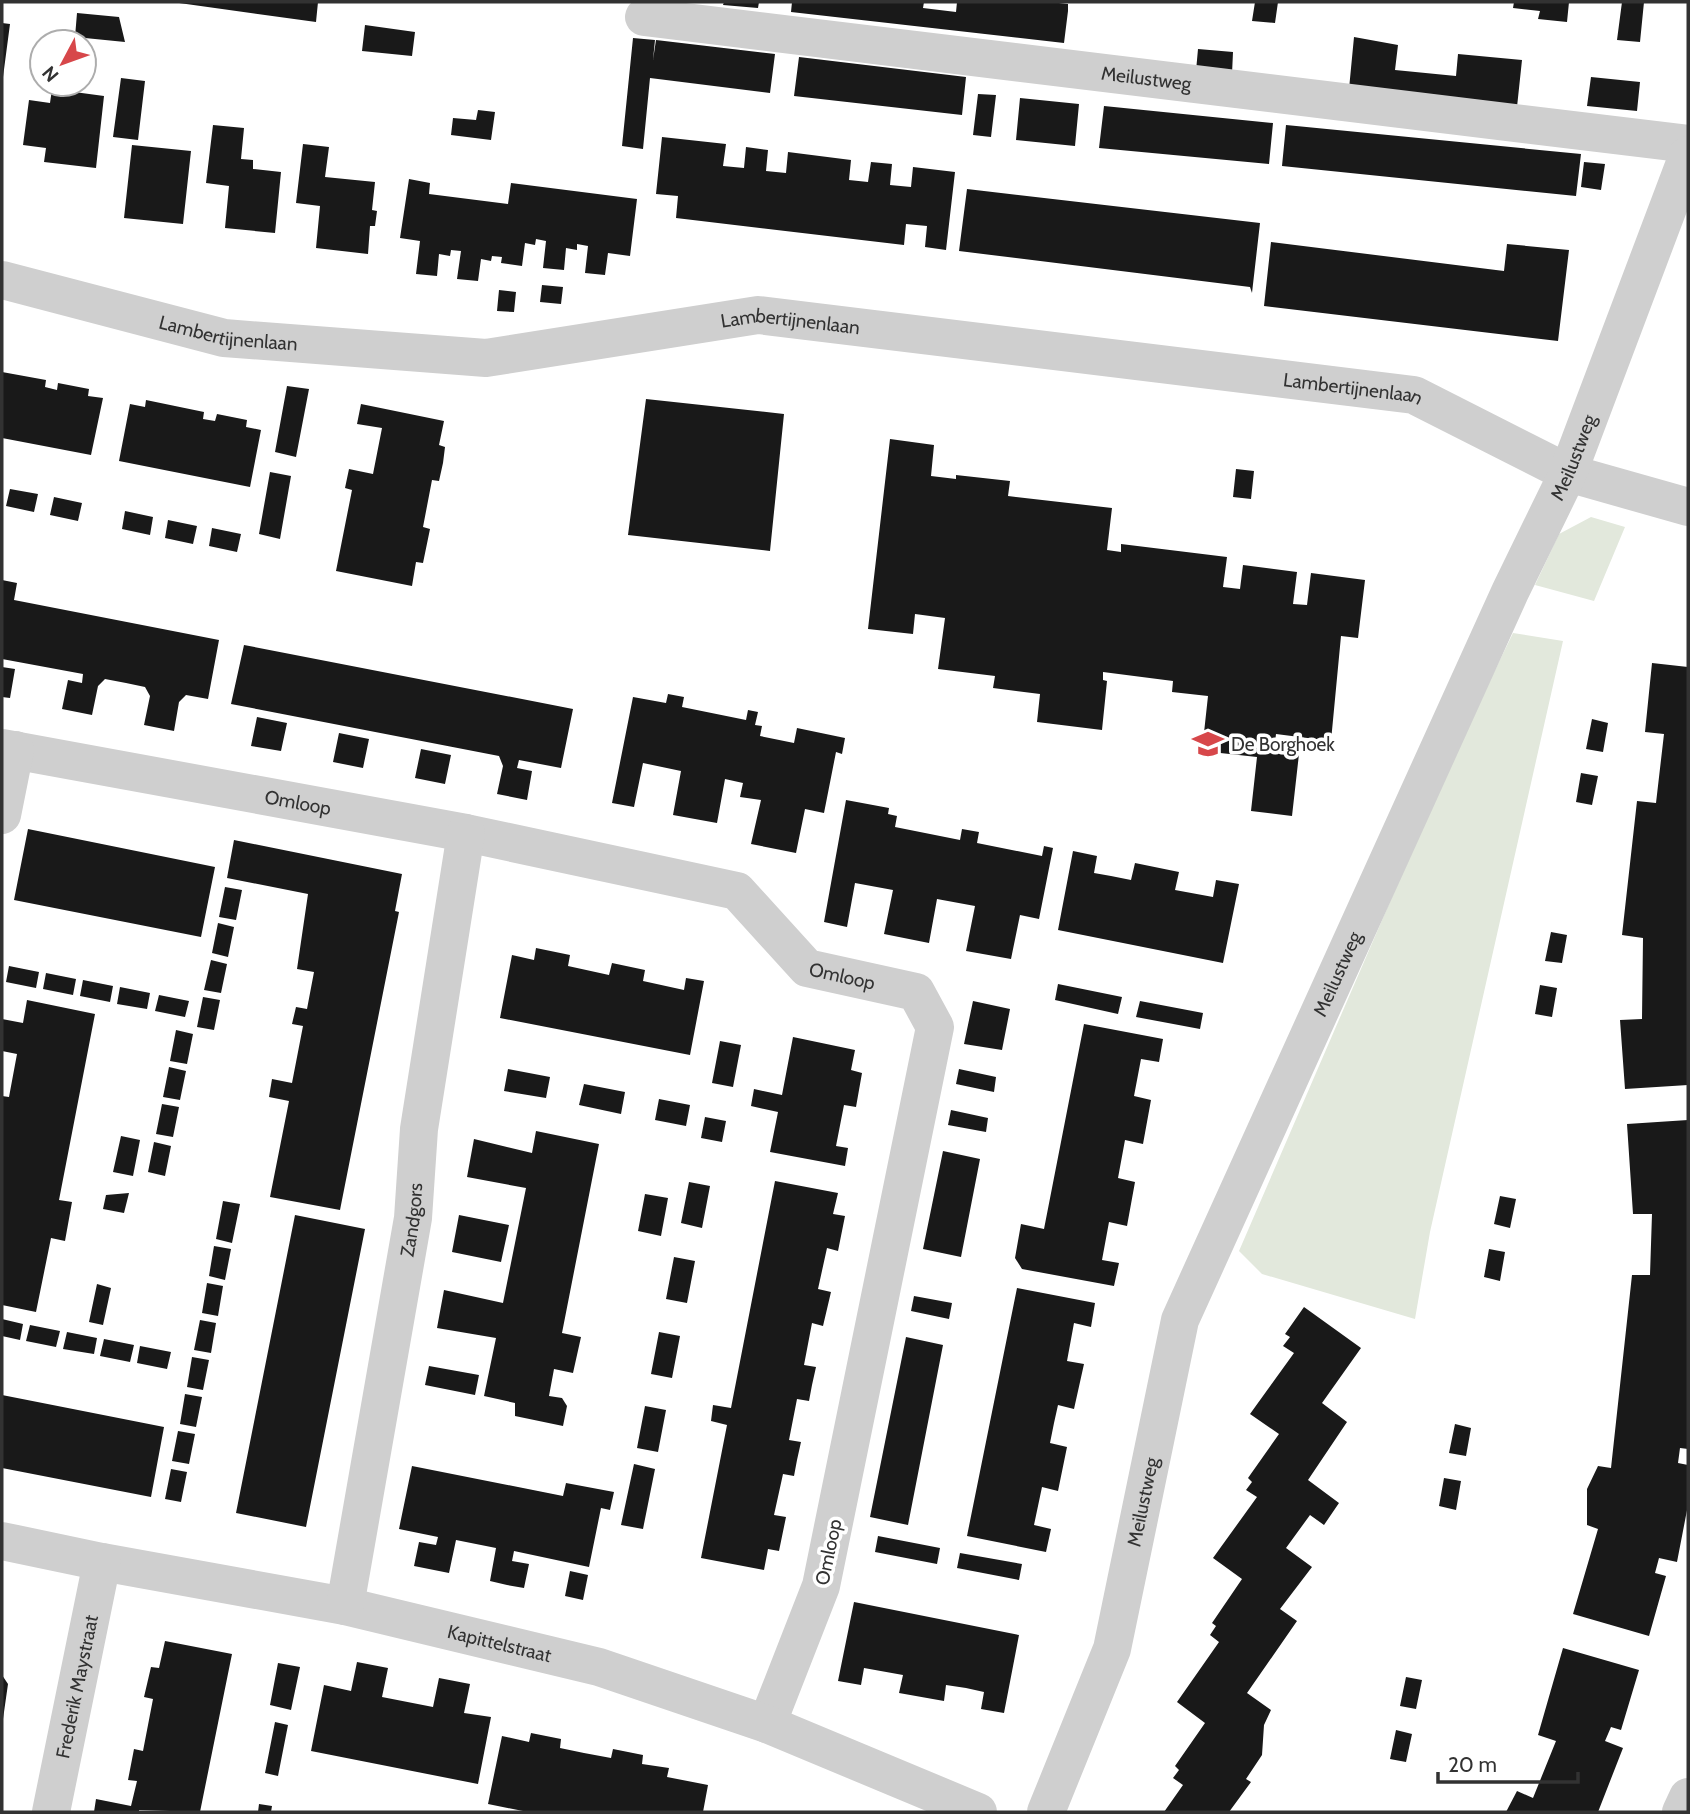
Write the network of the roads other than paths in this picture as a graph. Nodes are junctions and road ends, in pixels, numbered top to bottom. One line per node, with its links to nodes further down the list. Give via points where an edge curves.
1 (644, 17): 2 (street, Meilustweg)
2 (1688, 144)
3 (1688, 155): 5 (street, Meilustweg)
4 (2, 280): 5 (street, Lambertijnenlaan, via 223,338 486,358 758,315 1414,395)
5 (1568, 473): 6 (street, Lambertijnenlaan); 17 (street, Meilustweg, via 1180,1320 1112,1649)
6 (1688, 507)
7 (8, 749): 8 (street, Omloop); 9 (street, Omloop)
8 (2, 816)
9 (466, 833): 12 (street, Zandgors, via 419,1129 413,1217); 13 (street, Omloop, via 737,891 807,968 916,992 935,1027 821,1586)
10 (2, 1541): 11 (street, Kapittelstraat)
11 (102, 1562): 12 (street, Kapittelstraat); 15 (street, Frederik Maystraat)
12 (345, 1606): 13 (street, Kapittelstraat, via 599,1667)
13 (767, 1724): 16 (street, Kapittelstraat)
14 (1688, 1797): 18 (street)
15 (51, 1812)
16 (978, 1812)
17 (1045, 1812)
18 (1681, 1812)

